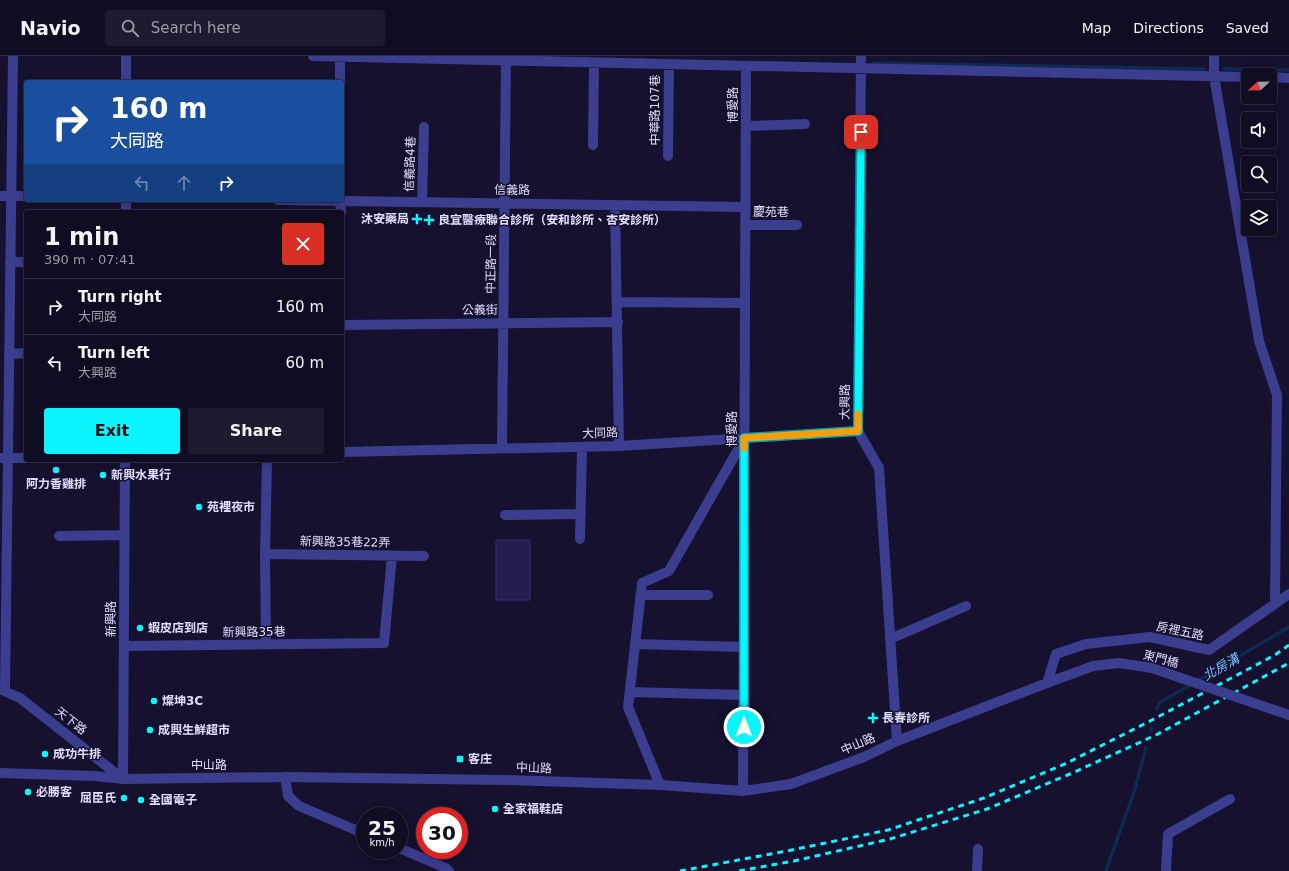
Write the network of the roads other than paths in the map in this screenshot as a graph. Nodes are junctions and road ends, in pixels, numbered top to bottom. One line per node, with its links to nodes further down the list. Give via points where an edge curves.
1 (13, 56): 24 (street)
2 (126, 56): 16 (street)
3 (313, 56): 6 (street)
4 (861, 56): 11 (street, 大興路)
5 (1214, 56): 12 (street)
6 (340, 57): 7 (street); 17 (street)
7 (506, 58): 8 (street); 28 (street, 中正路一段)
8 (594, 63): 9 (street); 21 (street)
9 (669, 64): 10 (street); 22 (street, 中華路107巷)
10 (746, 66): 11 (street); 19 (street, 博愛路)
11 (861, 69): 12 (street); 42 (street, 大興路)
12 (1214, 76): 13 (street); 63 (street, via 1259,341 1277,395)
13 (1241, 77)
14 (1277, 77): 15 (street)
15 (1289, 78)
16 (126, 80)
17 (340, 80)
18 (805, 124): 19 (street)
19 (746, 126): 30 (street, 博愛路)
20 (424, 127): 27 (street, 信義路4巷)
21 (593, 145)
22 (668, 156)
23 (0, 196): 24 (street)
24 (11, 196): 25 (street); 33 (street)
25 (24, 196)
26 (344, 200): 27 (street, 信義路)
27 (422, 202): 28 (street, 信義路)
28 (505, 203): 29 (street, 信義路); 38 (street, 中正路一段)
29 (615, 205): 30 (street, 信義路); 35 (street)
30 (746, 207): 31 (street, 博愛路)
31 (745, 225): 32 (street, 慶苑巷); 36 (street, 博愛路)
32 (797, 225)
33 (10, 262): 34 (street); 41 (street)
34 (24, 262)
35 (617, 302): 36 (street); 37 (street)
36 (745, 303): 43 (street, 博愛路)
37 (618, 322): 38 (street, 公義街); 44 (street)
38 (504, 323): 39 (street, 公義街); 46 (street, 中正路一段)
39 (344, 325)
40 (24, 353): 41 (street)
41 (9, 354): 48 (street)
42 (858, 431): 43 (street, 大同路); 65 (street, 大興路, via 879,468)
43 (744, 438): 44 (street, 大同路); 61 (street, via 669,571 642,583); 69 (street, 博愛路)
44 (620, 446): 45 (street, 大同路)
45 (582, 447): 46 (street, 大同路); 52 (street)
46 (502, 448): 47 (street, 大同路)
47 (344, 452)
48 (4, 458): 49 (street); 71 (street)
49 (24, 458)
50 (125, 462): 54 (street, 新興路)
51 (267, 462): 57 (street)
52 (580, 514): 53 (street); 56 (street)
53 (505, 515)
54 (124, 535): 55 (street); 68 (street, 新興路)
55 (59, 536)
56 (580, 539)
57 (265, 554): 58 (street, 新興路35巷22弄); 66 (street)
58 (392, 556): 59 (street, 新興路35巷22弄); 66 (street, 新興路35巷, via 384,643)
59 (424, 556)
60 (1289, 594): 63 (street, 房裡五路)
61 (641, 595): 62 (street); 67 (street)
62 (708, 595)
63 (1275, 602): 70 (street, 房裡五路, via 1209,650 1150,637 1086,644 1056,654)
64 (966, 606): 65 (street)
65 (890, 639): 75 (street, 大興路)
66 (266, 644): 68 (street, 新興路35巷)
67 (635, 644): 69 (street); 72 (street)
68 (124, 646): 78 (street, 新興路)
69 (744, 648): 73 (street, 博愛路)
70 (1047, 683): 74 (street, 東門橋, bridge, via 1093,666 1119,663 1152,668); 75 (street, 中山路)
71 (2, 690): 78 (street, 天下路, via 20,698)
72 (630, 692): 73 (street); 79 (street, via 628,707)
73 (744, 695): 80 (street, 博愛路)
74 (1289, 715)
75 (897, 741): 80 (street, 中山路, via 864,757 791,784)
76 (0, 773): 78 (street, 中山路)
77 (285, 777): 78 (street, 中山路); 79 (street, 中山路); 82 (street, via 288,796 299,806)
78 (123, 779)
79 (660, 785): 80 (street, 中山路)
80 (743, 791)
81 (1230, 799): 87 (street, via 1168,834)
82 (356, 830)
83 (978, 849): 86 (street)
84 (408, 852): 85 (street)
85 (449, 871)
86 (977, 871)
87 (1166, 871)

